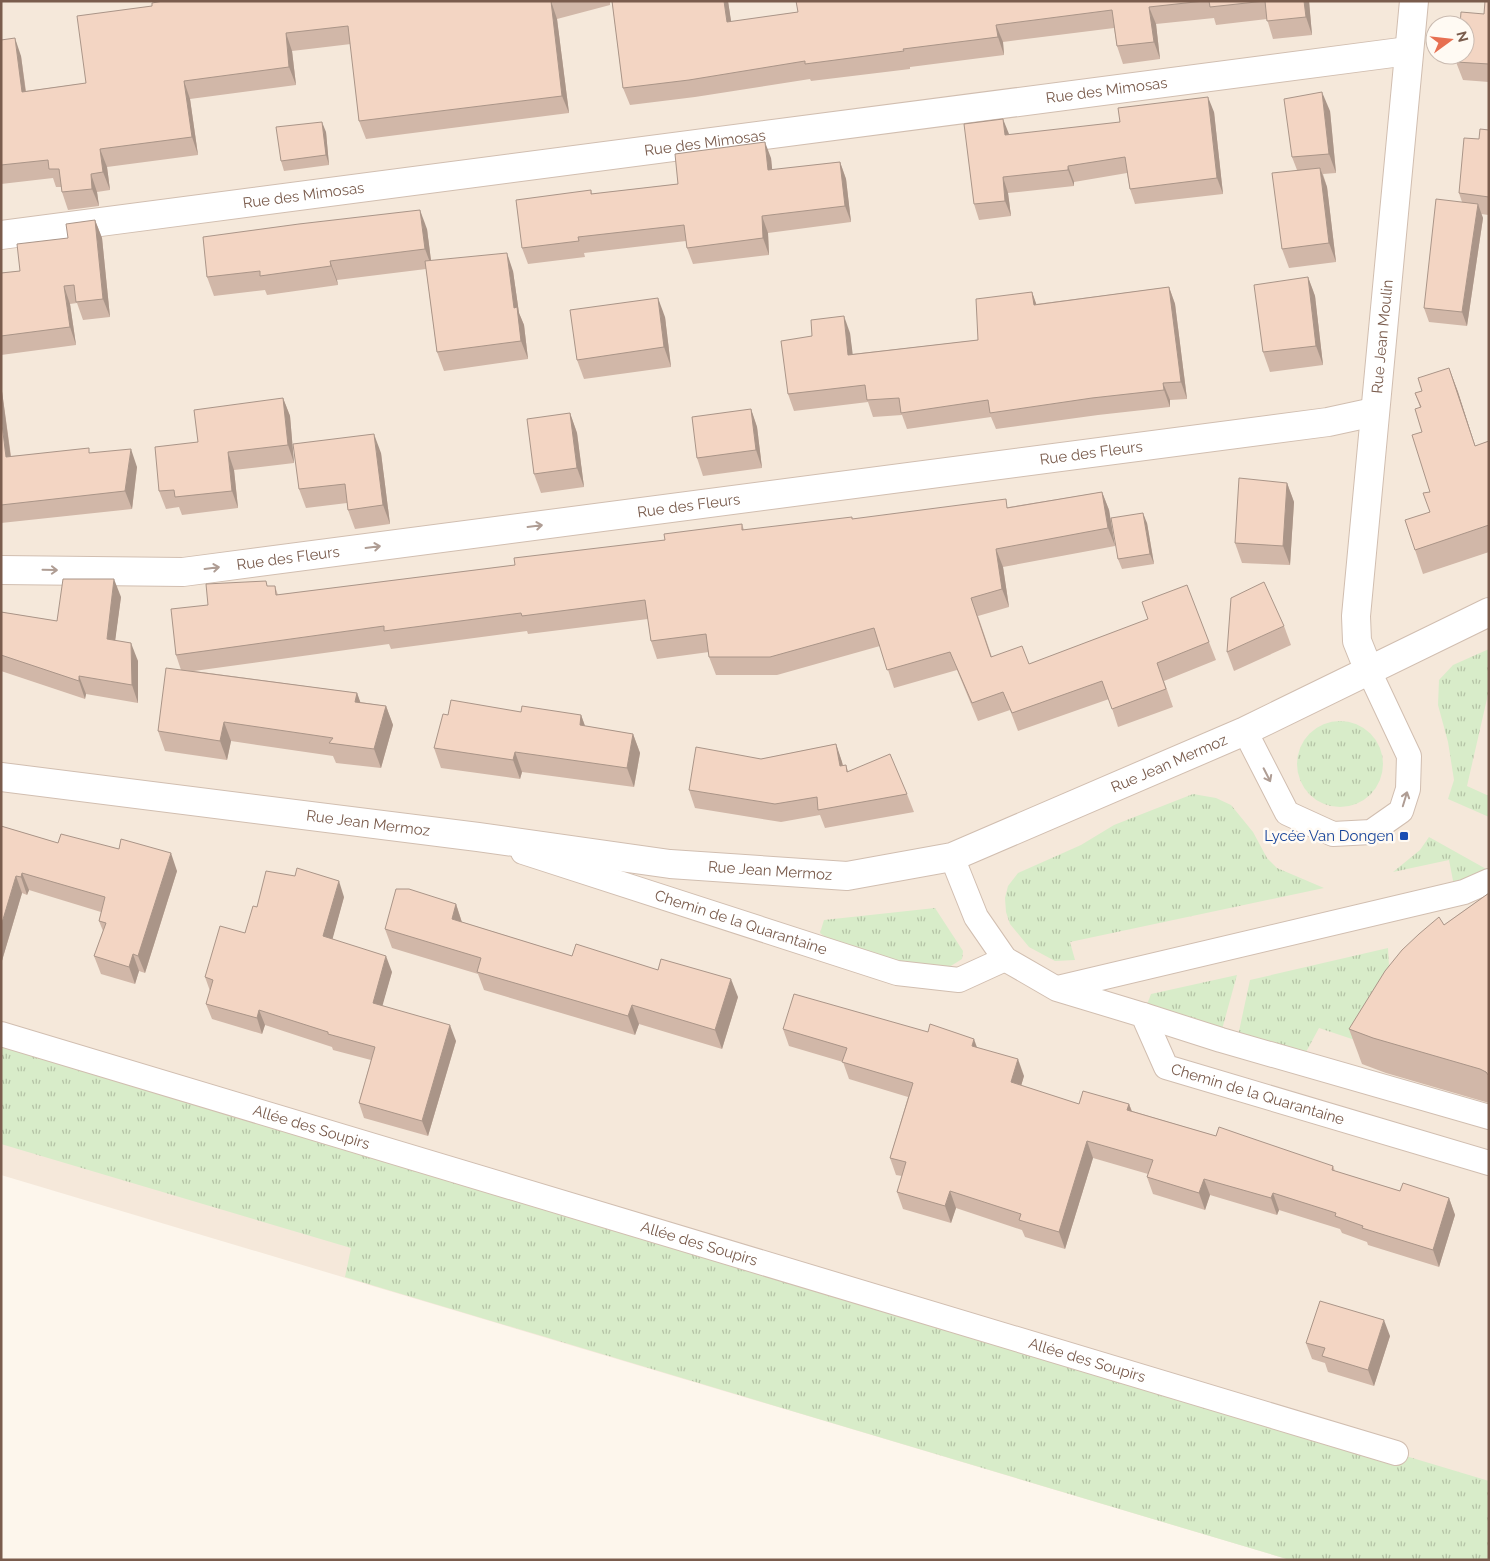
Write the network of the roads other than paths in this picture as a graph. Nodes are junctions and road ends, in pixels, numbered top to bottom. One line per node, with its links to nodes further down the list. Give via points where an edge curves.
1 (1414, 1): 2 (street, Rue Jean Moulin)
2 (1408, 51): 3 (street, Rue des Mimosas); 4 (street, Rue Jean Moulin)
3 (1, 235)
4 (1374, 412): 5 (street, Rue des Fleurs, one-way to 4, via 183,572 1328,422); 7 (street, Rue Jean Moulin, via 1356,616 1357,641)
5 (1, 570)
6 (1489, 612): 7 (street, Rue Jean Mermoz)
7 (1369, 671): 8 (street, Rue Jean Mermoz); 8 (lane, one-way to 7, via 1287,813 1333,834 1371,832 1401,811 1408,789 1409,756)
8 (1245, 731): 11 (street, Rue Jean Mermoz)
9 (1, 777): 10 (street, Rue Jean Mermoz)
10 (478, 837): 11 (street, Rue Jean Mermoz, via 670,864 847,876); 13 (lane, Chemin de la Quarantaine, via 897,973 958,980)
11 (952, 857): 13 (lane, via 976,917)
12 (1489, 881): 14 (lane, via 1464,892)
13 (1004, 959): 14 (lane)
14 (1057, 989): 15 (lane)
15 (1143, 1015): 17 (lane); 18 (lane, Chemin de la Quarantaine, via 1166,1066)
16 (1, 1034): 19 (lane, Allée des Soupirs)
17 (1489, 1118)
18 (1489, 1163)
19 (1396, 1453)

